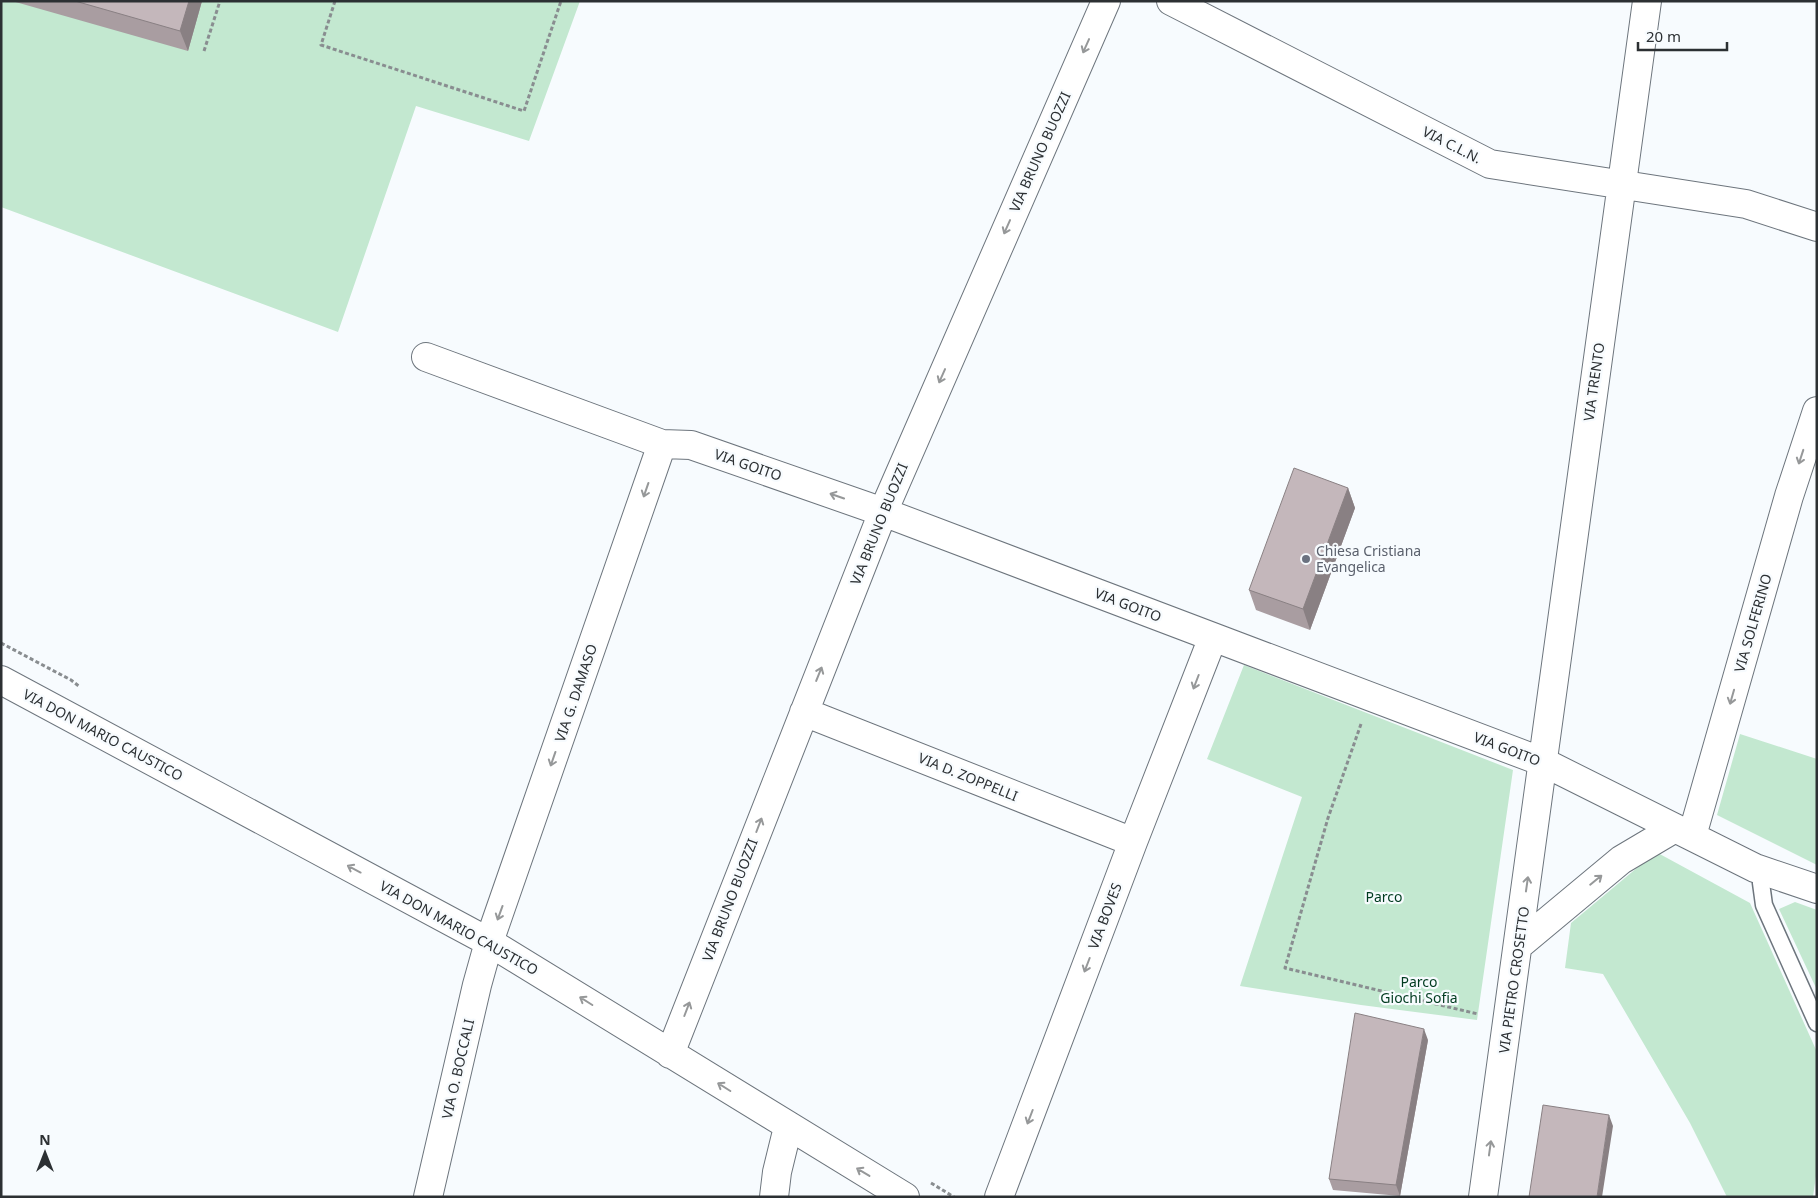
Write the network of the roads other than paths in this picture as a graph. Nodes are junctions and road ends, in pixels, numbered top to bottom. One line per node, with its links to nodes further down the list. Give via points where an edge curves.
1 (1106, 1): 9 (street, VIA BRUNO BUOZZI, one-way to 9)
2 (1171, 1): 4 (street, VIA C.L.N., via 1490,164)
3 (1647, 1): 4 (street, VIA TRENTO)
4 (1620, 184): 5 (street, VIA C.L.N., via 1746,204); 13 (street, VIA TRENTO)
5 (1817, 227)
6 (426, 358): 8 (street, VIA GOITO)
7 (1817, 411): 14 (street, VIA SOLFERINO, one-way to 14)
8 (662, 444): 9 (street, VIA GOITO, one-way to 8, via 691,445); 18 (street, VIA G. DAMASO, one-way to 18)
9 (883, 512): 10 (street, VIA GOITO); 12 (street, VIA BRUNO BUOZZI, one-way to 9)
10 (1213, 637): 13 (street, VIA GOITO); 15 (street, VIA BOVES, one-way to 15)
11 (1, 680): 18 (street, VIA DON MARIO CAUSTICO, one-way to 11)
12 (804, 712): 15 (street, VIA D. ZOPPELLI); 21 (street, VIA BRUNO BUOZZI, one-way to 12)
13 (1543, 762): 14 (street, VIA GOITO); 19 (street, VIA PIETRO CROSETTO, one-way to 13)
14 (1684, 832): 16 (street, VIA GOITO); 19 (street, one-way to 14, via 1621,860)
15 (1133, 842): 26 (street, VIA BOVES, one-way to 26)
16 (1764, 870): 17 (street, VIA GOITO); 20 (lane, via 1761,883 1764,905)
17 (1817, 889)
18 (489, 942): 21 (street, VIA DON MARIO CAUSTICO, one-way to 18); 23 (street, VIA O. BOCCALI)
19 (1519, 945): 27 (street, VIA PIETRO CROSETTO, one-way to 19)
20 (1817, 1023)
21 (670, 1054): 22 (street, VIA DON MARIO CAUSTICO, one-way to 21)
22 (788, 1127): 24 (street); 25 (street, VIA DON MARIO CAUSTICO, one-way to 22)
23 (428, 1197)
24 (774, 1197)
25 (905, 1197)
26 (999, 1197)
27 (1483, 1197)

